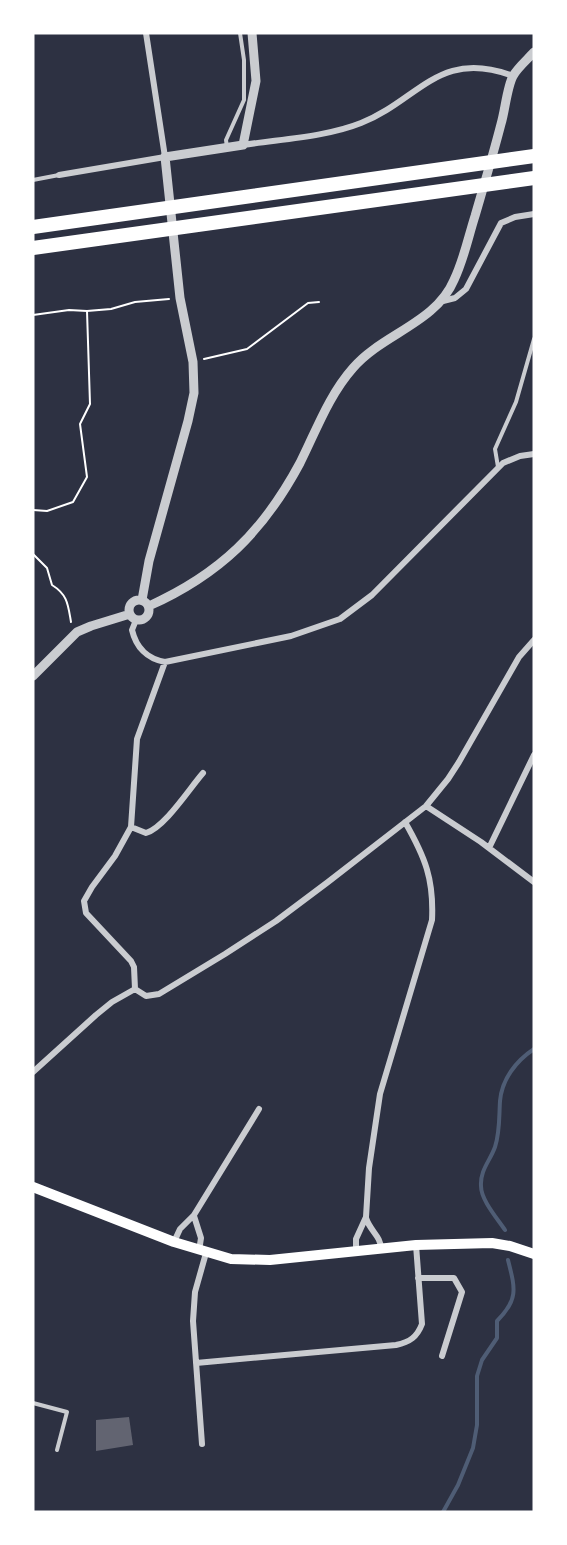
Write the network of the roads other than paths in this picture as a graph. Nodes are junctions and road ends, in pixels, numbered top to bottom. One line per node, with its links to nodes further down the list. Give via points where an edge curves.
1 (146, 33): 11 (street)
2 (240, 33): 6 (lane)
3 (252, 33): 5 (street)
4 (534, 52): 7 (street)
5 (256, 59): 6 (lane); 8 (street, via 255,90)
6 (244, 60): 9 (lane, via 244,100 226,140)
7 (513, 76): 8 (street, via 482,69 458,70 425,82 362,123); 18 (street, via 467,247)
8 (243, 145): 9 (street)
9 (227, 147): 11 (street)
10 (534, 156): 16 (highway)
11 (165, 157): 12 (street); 22 (street, via 194,393 149,561)
12 (59, 175): 14 (lane)
13 (534, 178): 17 (highway)
14 (33, 180)
15 (534, 214): 18 (street, via 501,223 466,289 455,298)
16 (33, 227)
17 (33, 248)
18 (442, 301): 22 (street, via 367,354 345,376 284,490 237,551 174,595)
19 (534, 339): 21 (lane, via 516,402 495,448)
20 (534, 454): 21 (street, via 509,459)
21 (499, 467): 25 (street, via 372,595 340,619 291,636)
22 (145, 603): 23 (street, via 147,616 142,620); 23 (street, via 132,602 129,607)
23 (133, 617): 25 (street, via 132,630 138,645 152,659); 26 (street, via 77,632)
24 (534, 640): 29 (street, via 519,657 459,762)
25 (165, 662): 31 (street, via 137,740)
26 (33, 676)
27 (534, 755): 32 (street)
28 (203, 773): 31 (street, via 152,830 146,833)
29 (426, 806): 30 (street); 32 (street)
30 (405, 822): 34 (street, via 276,921 225,954 159,994 147,996); 39 (street, via 430,875 432,920 380,1094)
31 (131, 827): 34 (street, via 84,902 87,913 131,961)
32 (489, 848): 33 (street)
33 (534, 882)
34 (135, 989): 35 (street, via 104,1008)
35 (33, 1072)
36 (259, 1109): 38 (street)
37 (33, 1187): 40 (main road)
38 (194, 1215): 40 (street); 43 (street)
39 (366, 1217): 42 (street, via 369,1227 380,1238); 44 (street, via 356,1239)
40 (174, 1242): 43 (main road)
41 (416, 1245): 42 (main road); 45 (main road, via 492,1243); 46 (street)
42 (381, 1250): 44 (main road)
43 (202, 1252): 44 (main road, via 246,1261); 48 (street, via 192,1321)
44 (356, 1252)
45 (534, 1254)
46 (418, 1278): 47 (street, via 454,1278 462,1292); 48 (street, via 422,1324 417,1335 407,1342)
47 (442, 1356)
48 (196, 1362): 50 (street)
49 (33, 1403): 51 (lane, via 67,1412)
50 (202, 1444)
51 (57, 1450)

